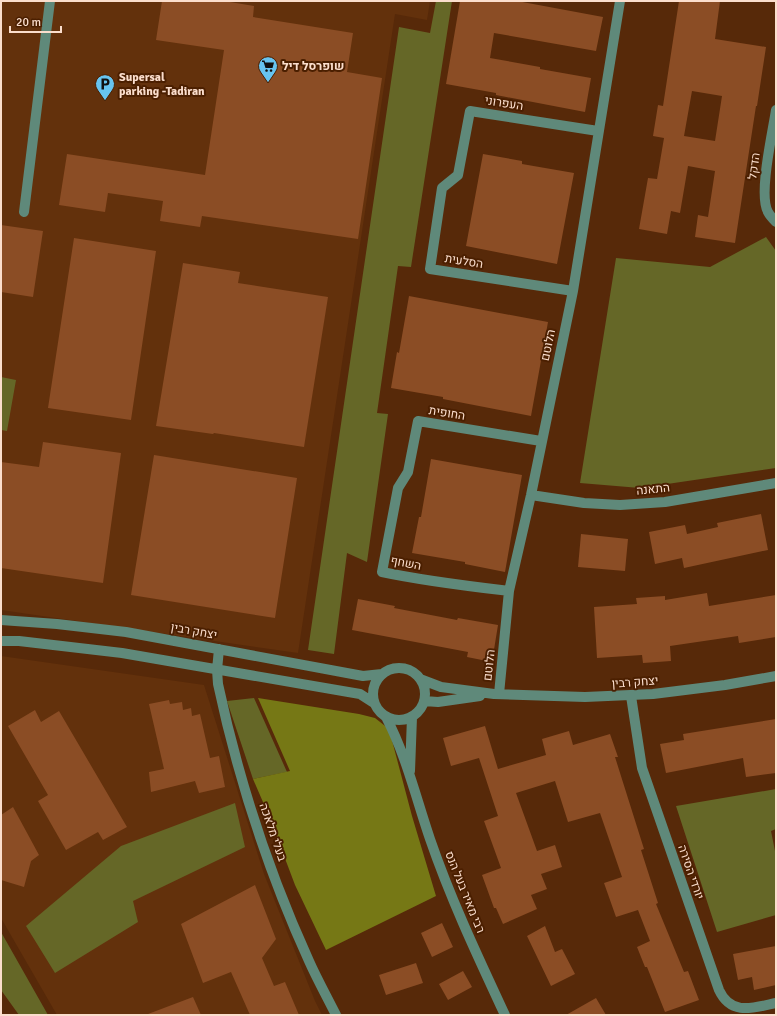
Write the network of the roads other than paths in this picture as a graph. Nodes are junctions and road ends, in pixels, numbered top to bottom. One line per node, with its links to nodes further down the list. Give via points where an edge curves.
1 (48, 1): 6 (street)
2 (620, 1): 4 (street, הלוטם)
3 (776, 110): 7 (street, הדקל, via 765,180 767,212)
4 (598, 131): 5 (street, העפרוני, via 470,111); 8 (street, הלוטם)
5 (458, 175): 8 (street, הסלעית, via 442,188 430,269)
6 (24, 212)
7 (776, 222)
8 (573, 291): 9 (street, הלוטם)
9 (541, 441): 11 (street, החופית, via 418,422 408,472); 12 (street, הלוטם)
10 (776, 483): 12 (street, התאנה, via 665,502 620,505)
11 (398, 488): 13 (street, השחף, via 382,572)
12 (531, 495): 13 (street, הלוטם)
13 (509, 591): 21 (street, הלוטם)
14 (1, 620): 16 (street, יצחק רבין, via 126,632)
15 (1, 641): 17 (street, via 122,654)
16 (219, 649): 17 (street, בעלי מלאכה); 18 (street, יצחק רבין, via 363,676)
17 (217, 670): 24 (street, via 360,694); 29 (street, בעלי מלאכה, via 222,702 257,827 309,961)
18 (382, 674): 20 (street, via 401,668 415,673); 24 (street, via 374,685)
19 (776, 676): 22 (street, יצחק רבין)
20 (420, 679): 21 (street, יצחק רבין, via 441,687); 23 (street, via 424,686)
21 (496, 694): 22 (street, יצחק רבין); 23 (street, יצחק רבין, via 438,702)
22 (631, 696): 28 (street, יורדי הסירה, via 642,768 723,1000 733,1007 748,1009)
23 (424, 701): 25 (street)
24 (374, 703): 26 (street)
25 (412, 716): 26 (street, via 402,720); 27 (street, רבי מאיר בעל הנס)
26 (386, 717): 27 (street, רבי מאיר בעל הנס)
27 (409, 774): 30 (street, רבי מאיר בעל הנס, via 463,926)
28 (776, 1003)
29 (336, 1015)
30 (505, 1015)

